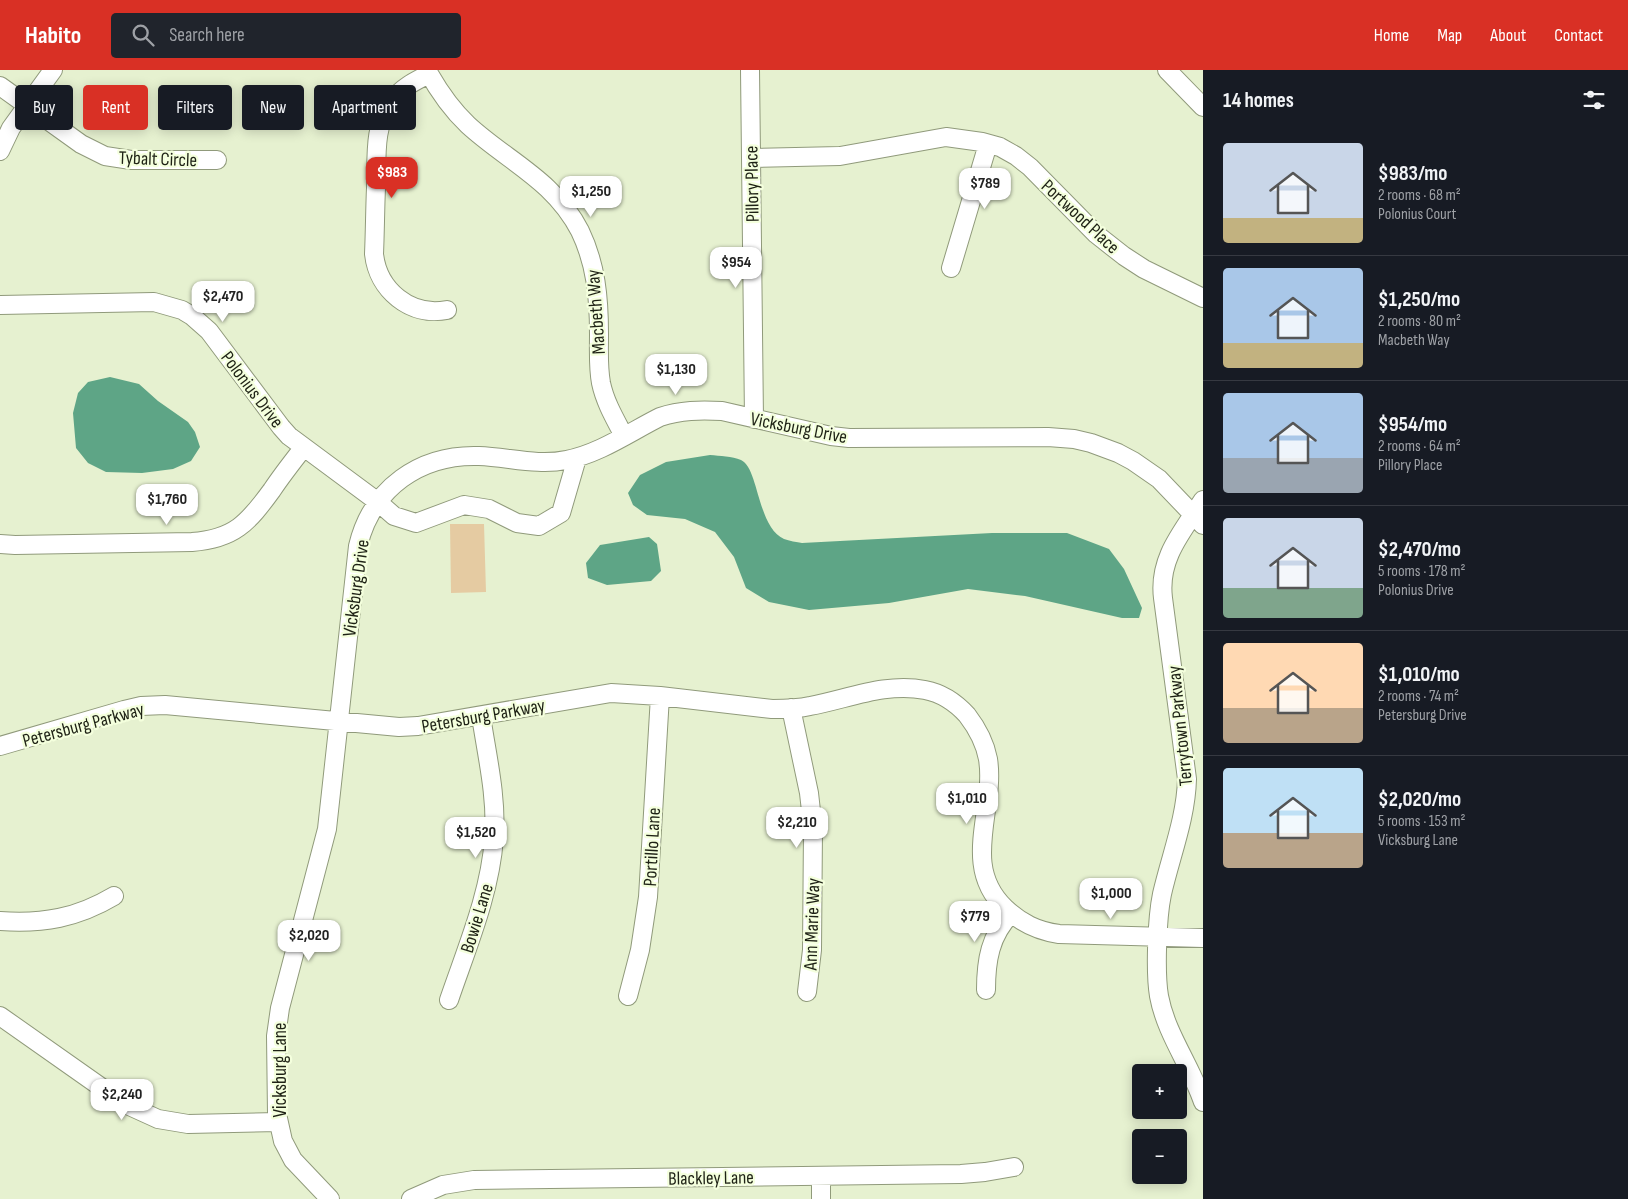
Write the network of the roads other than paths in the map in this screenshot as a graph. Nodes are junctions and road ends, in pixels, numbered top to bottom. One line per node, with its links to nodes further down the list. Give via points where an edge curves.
1 (53, 70): 5 (street)
2 (750, 70): 13 (street, Pillory Place)
3 (1167, 70): 8 (street)
4 (428, 72): 18 (street, via 399,94 386,109 380,124 374,254 382,280 401,301 425,310); 20 (street, Macbeth Way, via 456,113 549,189 579,230 597,284 602,384)
5 (43, 85)
6 (0, 86): 7 (street, Tybalt Circle)
7 (15, 97)
8 (1203, 108)
9 (15, 124): 12 (street)
10 (63, 130): 14 (street, Tybalt Circle, via 105,156 131,160)
11 (988, 144): 13 (street, Portwood Place, via 964,138 946,138 821,158); 15 (street); 16 (street, Portwood Place, via 1016,156 1030,167 1096,234 1124,256)
12 (0, 150)
13 (751, 158): 19 (street, Pillory Place)
14 (217, 160)
15 (950, 268)
16 (1203, 298)
17 (0, 305): 21 (street, Polonius Drive, via 154,302 182,310 209,331 281,427)
18 (447, 310)
19 (754, 419): 20 (street, Vicksburg Drive, via 722,411 693,410 660,417); 25 (street, Vicksburg Drive, via 849,438 1048,437 1079,440 1118,453 1147,470)
20 (624, 436): 22 (street, Vicksburg Drive)
21 (304, 447): 24 (street, Polonius Drive); 26 (street, via 256,512 238,528 216,538 192,542)
22 (577, 458): 24 (street, Vicksburg Drive, via 542,462 479,456 450,457 428,463 407,474); 24 (street, Polonius Drive, via 561,513 539,526 517,522 488,509 464,506 416,522 394,516)
23 (1203, 500): 25 (street, Terrytown Parkway)
24 (378, 502): 30 (street, Vicksburg Drive, via 365,522 356,557)
25 (1198, 520): 35 (street, Terrytown Parkway, via 1170,550 1162,579 1187,785 1182,820 1162,897)
26 (0, 544)
27 (660, 696): 28 (street, Petersburg Parkway, via 772,709); 29 (street, Petersburg Parkway, via 611,693); 39 (street, Portillo Lane, via 648,897 640,950)
28 (791, 708): 33 (street, Petersburg Parkway, via 909,687 938,694 963,711 978,730 988,758 981,845 984,869 995,896); 38 (street, Ann Marie Way, via 809,793 813,829 812,938)
29 (481, 716): 30 (street, Petersburg Parkway, via 406,727); 40 (street, Bowie Lane, via 494,796 493,850 483,901)
30 (339, 721): 31 (street, Petersburg Parkway, via 165,704 141,706); 43 (street, Vicksburg Lane, via 327,829 279,1013 276,1042)
31 (0, 746)
32 (114, 896): 34 (street, via 87,910 53,920)
33 (1011, 914): 35 (street, via 1036,929 1053,933); 37 (street, via 992,944 987,962)
34 (0, 921)
35 (1158, 938): 36 (street); 42 (street, Terrytown Parkway, via 1161,1006)
36 (1203, 938)
37 (986, 990)
38 (807, 992)
39 (628, 996)
40 (449, 1000)
41 (0, 1016): 43 (street, via 126,1104 158,1119 188,1124)
42 (1203, 1102)
43 (278, 1122): 46 (street, Vicksburg Lane, via 293,1160)
44 (1014, 1167): 45 (street, Blackley Lane, via 961,1174)
45 (821, 1176): 47 (street, Blackley Lane, via 474,1180 438,1187); 48 (street)
46 (330, 1199)
47 (411, 1199)
48 (821, 1199)

